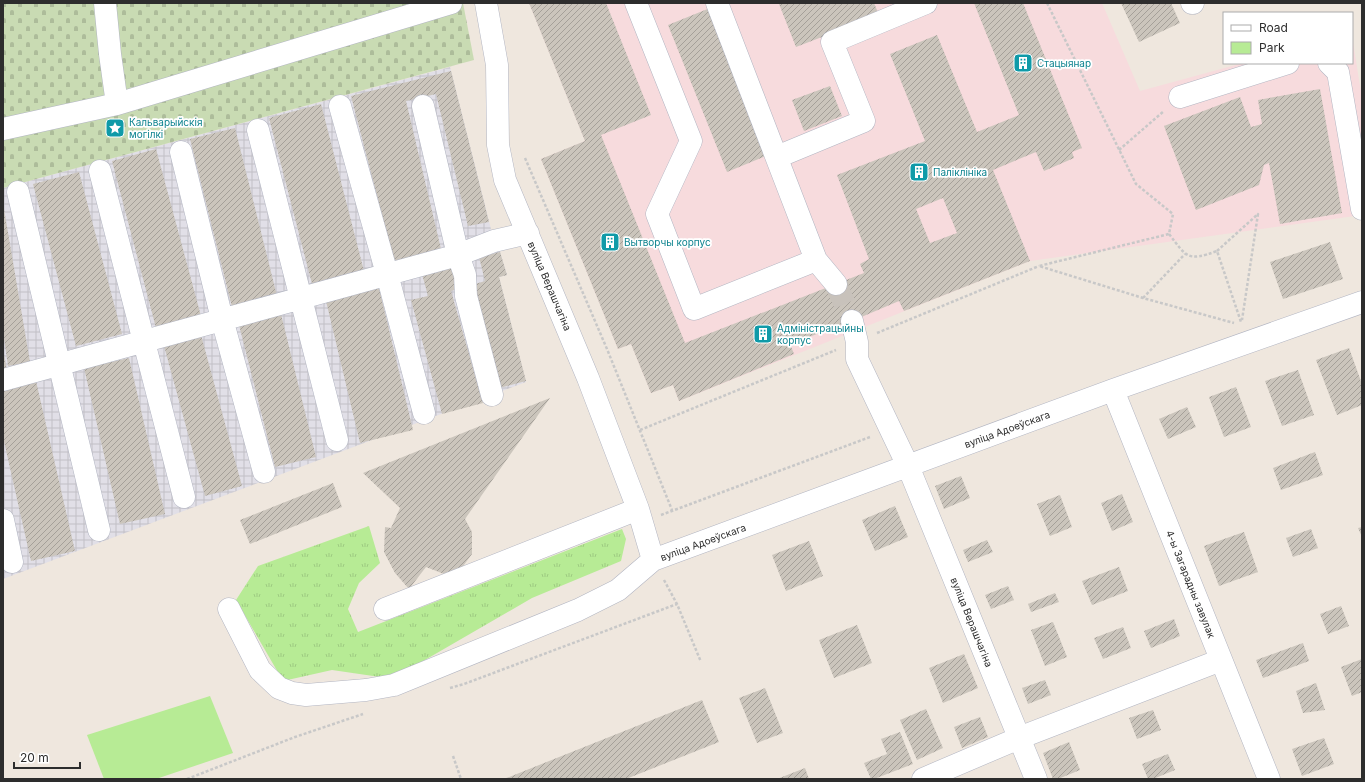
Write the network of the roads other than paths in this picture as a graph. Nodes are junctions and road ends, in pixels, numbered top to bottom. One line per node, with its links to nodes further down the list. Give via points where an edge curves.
1 (105, 3): 10 (street)
2 (451, 3): 10 (street)
3 (486, 3): 20 (street, вуліца Верашчагіна, via 497,65 498,145 505,180)
4 (636, 3): 22 (street, via 691,141 658,214 694,309)
5 (718, 3): 16 (street)
6 (926, 3): 16 (street, via 832,42 864,121)
7 (1285, 64): 9 (street)
8 (1330, 64): 19 (street, via 1338,72)
9 (1180, 97)
10 (117, 104): 13 (street)
11 (340, 106): 23 (street)
12 (423, 106): 21 (street)
13 (3, 129)
14 (258, 130): 25 (street)
15 (181, 152): 27 (street)
16 (776, 157): 22 (street)
17 (100, 171): 29 (street)
18 (18, 192): 30 (street)
19 (1362, 209)
20 (528, 232): 21 (street, via 494,241); 39 (street, вуліца Верашчагіна, via 588,378)
21 (458, 255): 23 (street); 33 (street)
22 (816, 260): 24 (street)
23 (387, 274): 25 (street); 34 (street)
24 (836, 284)
25 (300, 298): 27 (street); 35 (street)
26 (1362, 302): 32 (street, вуліца Адоеўскага)
27 (222, 319): 29 (street); 37 (street)
28 (852, 321): 36 (street, вуліца Верашчагіна, via 857,342 857,358)
29 (144, 341): 30 (street); 38 (street)
30 (60, 364): 31 (street); 41 (street)
31 (3, 380)
32 (1113, 390): 36 (street, вуліца Адоеўскага); 46 (street, 4-ы Загарадны завулак)
33 (492, 395)
34 (424, 413)
35 (337, 440)
36 (908, 466): 42 (street, вуліца Адоеўскага); 47 (street, вуліца Верашчагіна)
37 (264, 472)
38 (184, 497)
39 (640, 516): 42 (street, вуліца Верашчагіна); 45 (street)
40 (3, 520): 43 (street)
41 (99, 530)
42 (653, 560): 44 (street, via 618,590 578,610 394,685 366,690 306,695 278,688 260,670)
43 (12, 562)
44 (229, 609)
45 (385, 609)
46 (1221, 660): 47 (street); 50 (street, 4-ы Загарадны завулак)
47 (1020, 738): 48 (street); 49 (street, вуліца Верашчагіна)
48 (923, 779)
49 (1036, 779)
50 (1268, 779)

